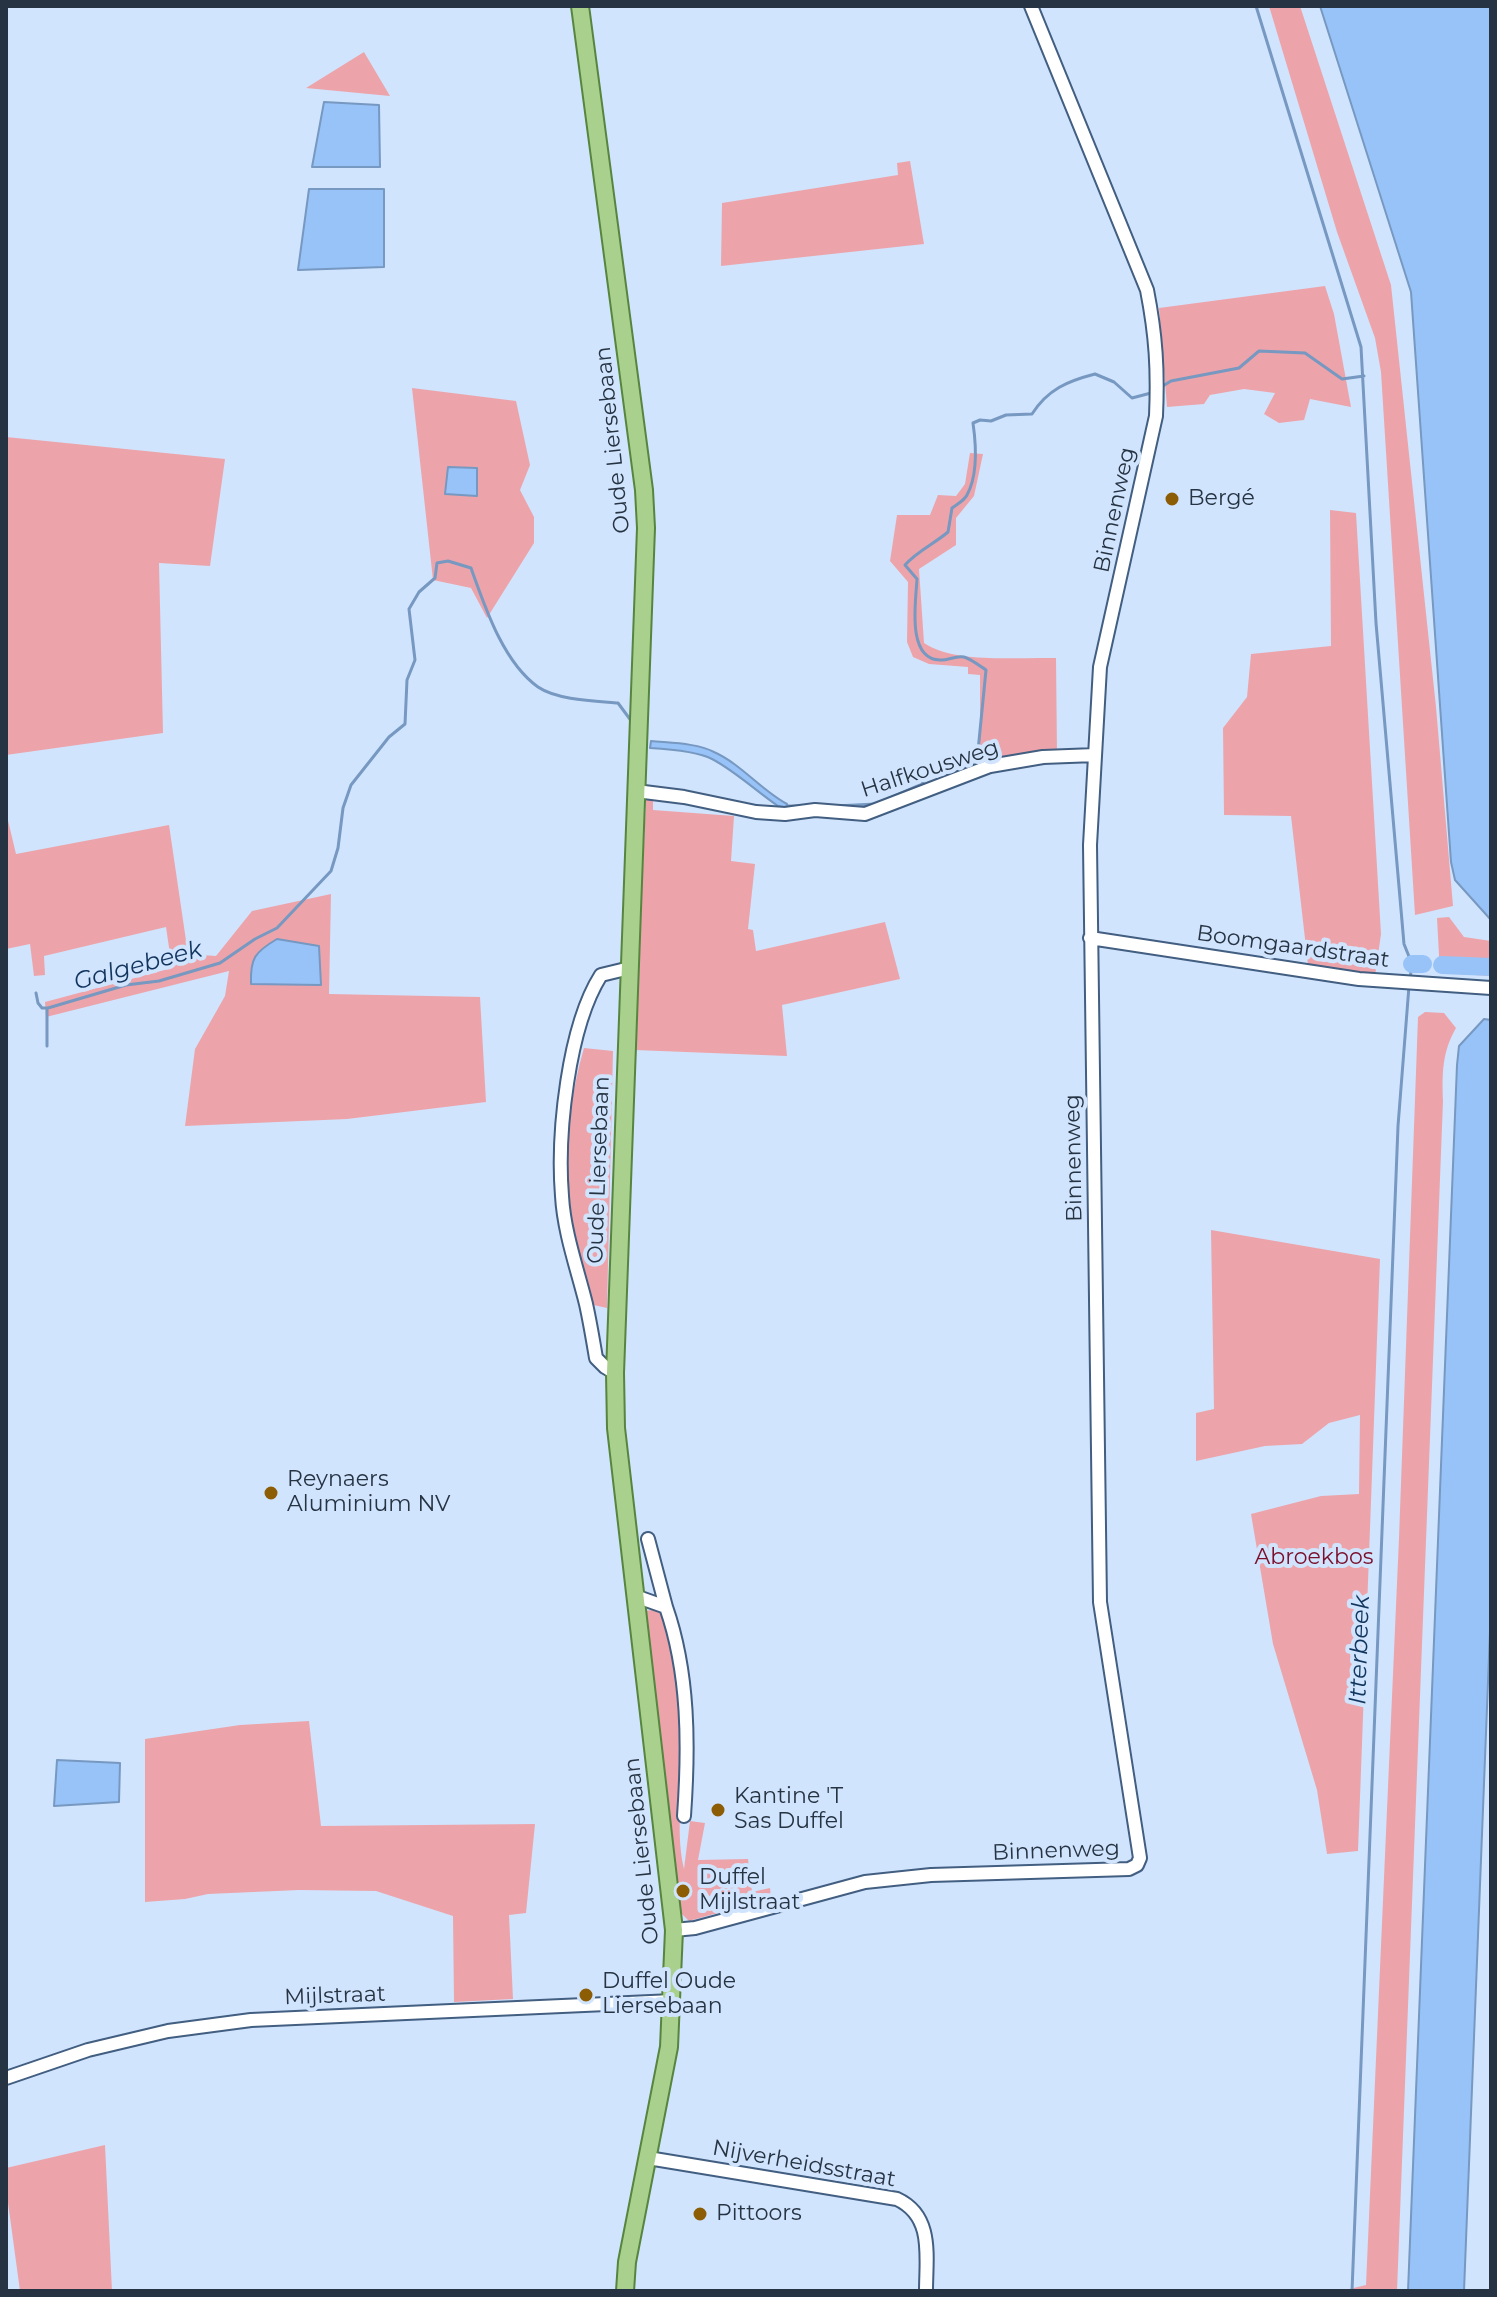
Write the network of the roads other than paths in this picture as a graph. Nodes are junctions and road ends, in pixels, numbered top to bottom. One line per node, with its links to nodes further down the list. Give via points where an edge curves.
1 (580, 6): 4 (main road, Oude Liersebaan, via 644,490)
2 (1031, 6): 3 (street, Binnenweg, via 1147,290 1156,339 1156,416 1100,667)
3 (1095, 755): 4 (street, Halfkousweg, via 990,766 865,814 756,812); 5 (street, Binnenweg)
4 (636, 791): 6 (main road, Oude Liersebaan)
5 (1090, 938): 7 (street, Boomgaardstraat, via 1359,979); 13 (street, Binnenweg, via 1100,1602 1140,1858 1129,1869 865,1882)
6 (630, 968): 8 (main road, Oude Liersebaan); 8 (street, Oude Liersebaan, via 601,975 591,990 567,1086 562,1137 562,1196 574,1261 596,1358)
7 (1491, 988)
8 (615, 1373): 10 (main road, Oude Liersebaan)
9 (648, 1539): 11 (street, Oude Liersebaan)
10 (635, 1596): 11 (street); 13 (main road, Oude Liersebaan)
11 (666, 1607): 12 (street, Oude Liersebaan, via 682,1675 687,1741)
12 (684, 1816)
13 (674, 1930): 14 (main road, Oude Liersebaan)
14 (673, 2001): 15 (street, Mijlstraat, via 251,2020 168,2031 88,2050); 16 (main road, Oude Liersebaan)
15 (6, 2078)
16 (648, 2158): 17 (main road, Oude Liersebaan); 18 (street, Nijverheidsstraat, via 908,2204 923,2222)
17 (625, 2291)
18 (926, 2291)

